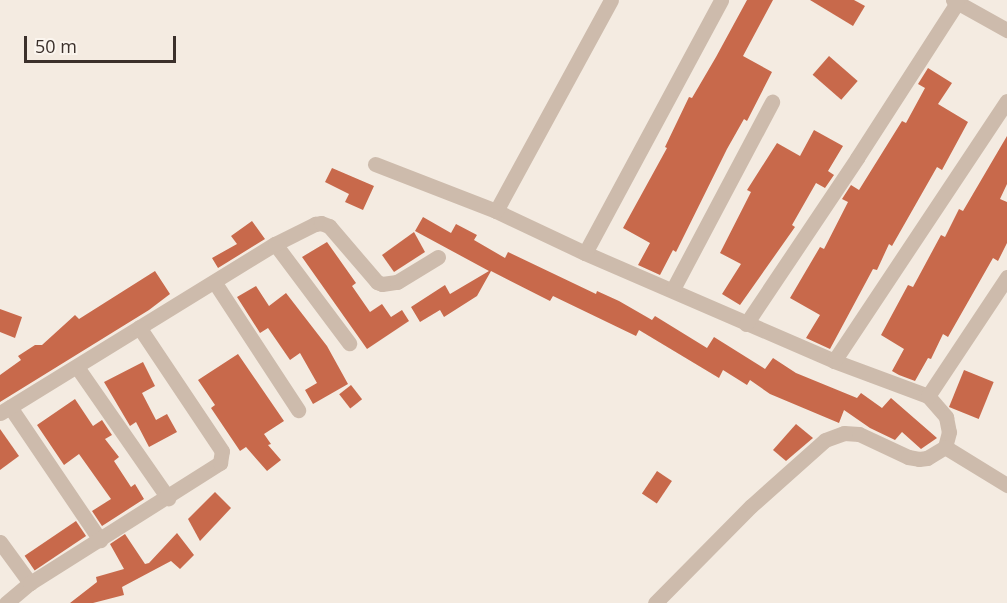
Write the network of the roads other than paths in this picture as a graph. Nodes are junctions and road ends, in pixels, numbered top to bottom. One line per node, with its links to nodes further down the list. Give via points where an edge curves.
1 (611, 0): 8 (street)
2 (721, 0): 10 (street)
3 (955, 1): 4 (street); 15 (street, via 857,158)
4 (1007, 30)
5 (772, 102): 14 (street)
6 (1007, 102): 18 (street)
7 (375, 164): 8 (street)
8 (496, 211): 10 (street)
9 (275, 244): 11 (street, via 315,224 326,224 382,284 397,282); 13 (street); 17 (street)
10 (585, 253): 14 (street)
11 (438, 257)
12 (1007, 277): 20 (street)
13 (215, 282): 16 (street); 22 (street)
14 (673, 289): 15 (street)
15 (746, 324): 18 (street)
16 (139, 327): 19 (street); 25 (street, via 222,451 220,463)
17 (349, 343)
18 (834, 361): 20 (street)
19 (77, 367): 21 (street); 25 (street)
20 (928, 396): 23 (street, via 946,417 949,432)
21 (5, 410): 26 (street)
22 (298, 410)
23 (945, 447): 24 (street); 30 (street, via 919,459 859,434 844,433 825,440 751,506)
24 (1007, 485)
25 (168, 498): 26 (street)
26 (100, 540): 28 (street)
27 (0, 542): 28 (street)
28 (30, 583): 29 (street)
29 (6, 603)
30 (655, 603)

